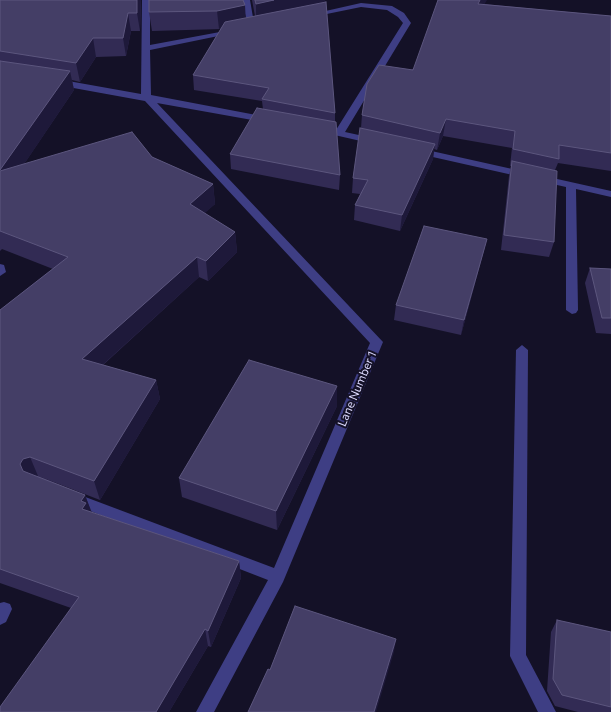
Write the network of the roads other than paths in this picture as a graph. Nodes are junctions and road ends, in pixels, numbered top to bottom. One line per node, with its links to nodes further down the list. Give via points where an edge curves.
1 (146, 0): 7 (street)
2 (246, 0): 6 (street)
3 (360, 2): 4 (street); 12 (street, via 389,8 407,23)
4 (306, 16)
5 (261, 25): 6 (street)
6 (252, 27): 7 (street)
7 (146, 48): 9 (street)
8 (50, 81): 9 (street)
9 (146, 96): 10 (street); 20 (street, Lane Number 1, via 377,342)
10 (281, 122)
11 (320, 130): 12 (street)
12 (339, 133): 13 (street)
13 (387, 144)
14 (406, 148): 15 (street)
15 (571, 185): 16 (street); 17 (street)
16 (611, 194)
17 (572, 310)
18 (522, 350): 22 (street, via 518,656)
19 (56, 491): 20 (street)
20 (278, 577): 21 (street, Lane Number 1)
21 (205, 712)
22 (546, 712)

